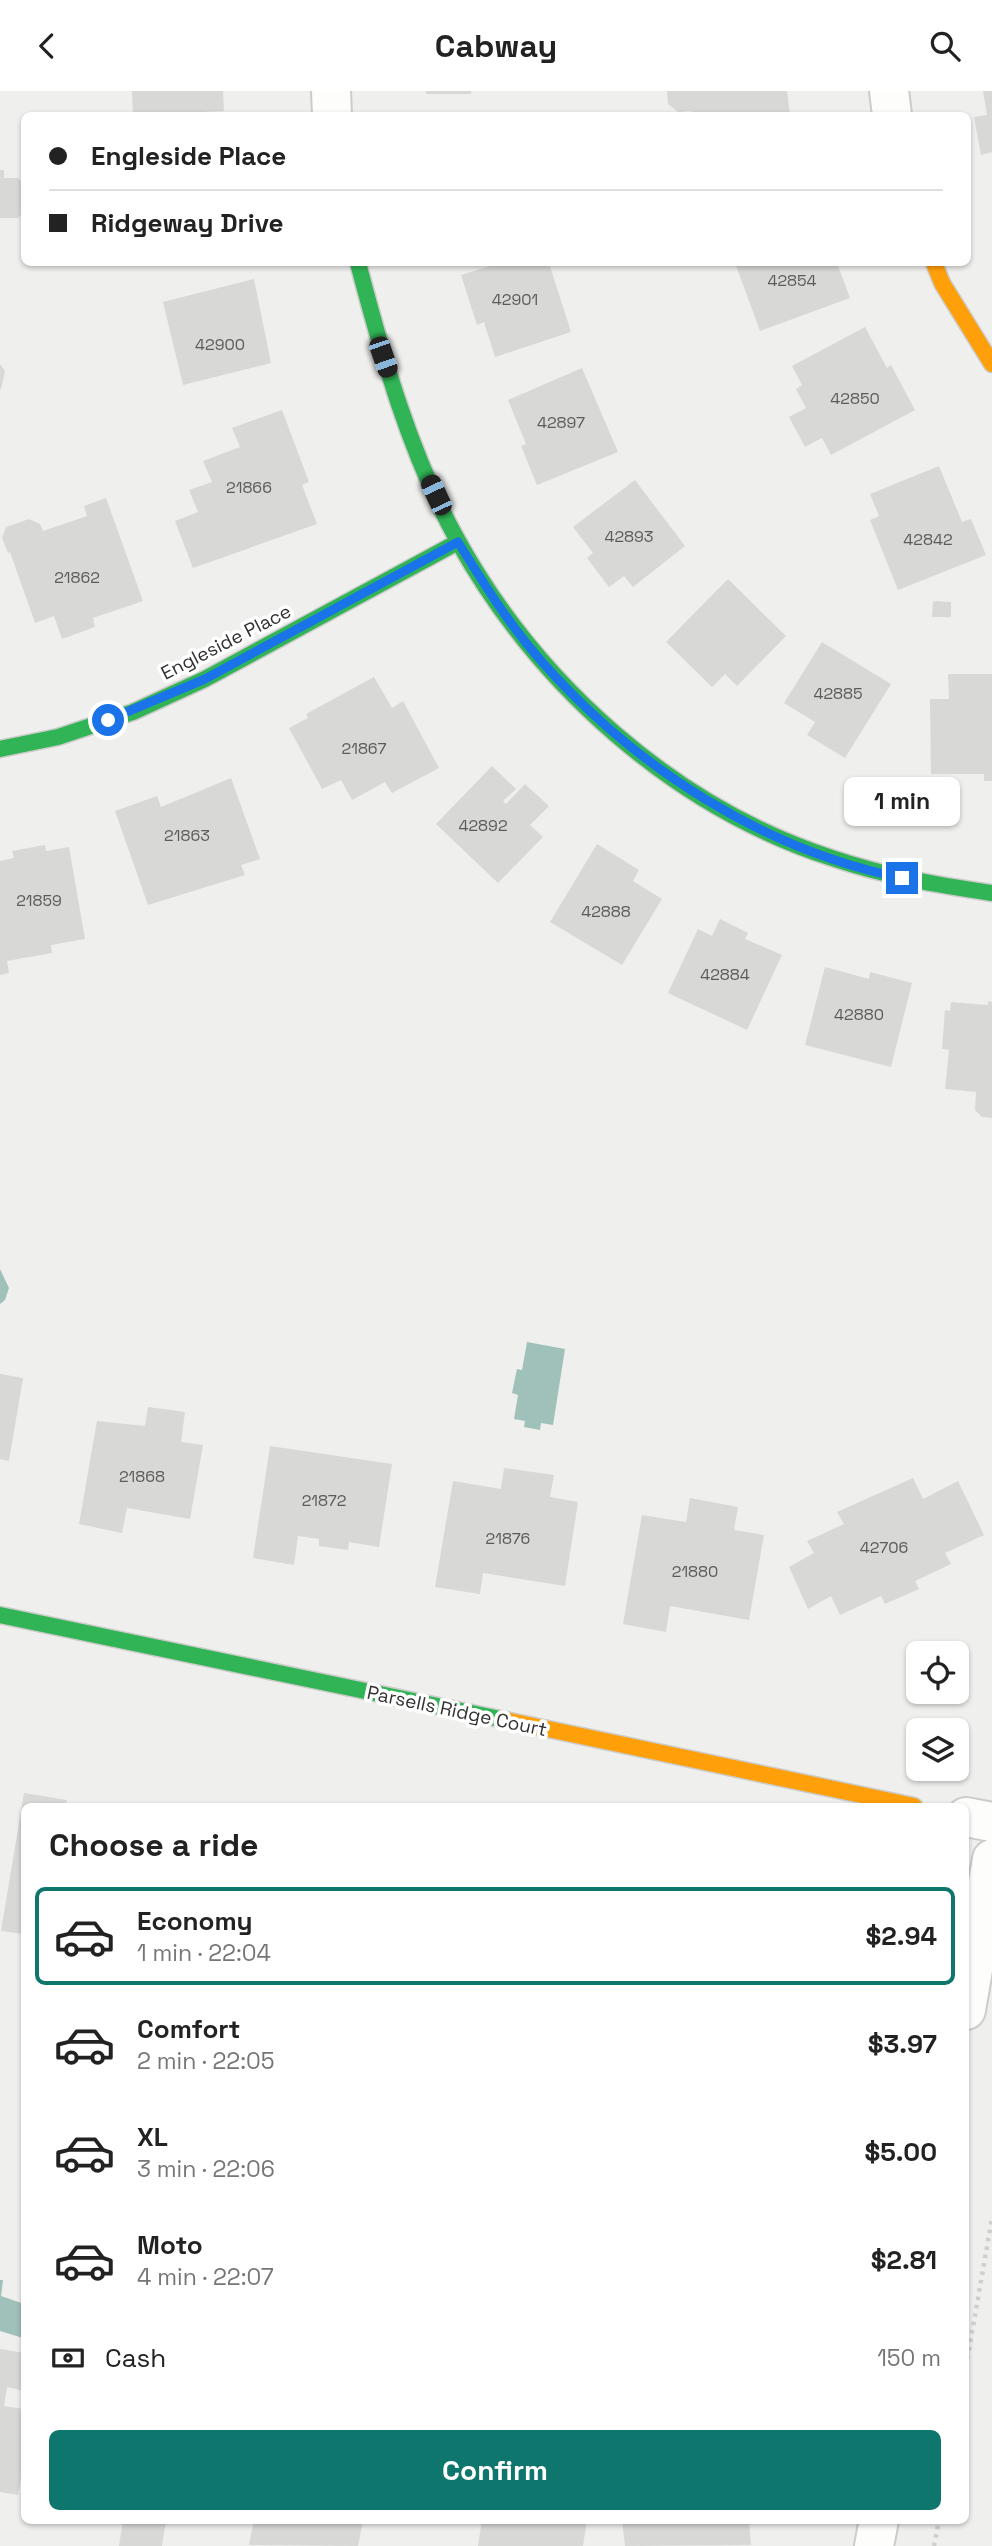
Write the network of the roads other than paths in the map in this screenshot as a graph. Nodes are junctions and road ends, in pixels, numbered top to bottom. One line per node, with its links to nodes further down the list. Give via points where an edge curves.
1 (331, 91): 3 (street)
2 (888, 91): 4 (street)
3 (332, 112)
4 (891, 112)
5 (359, 266): 8 (street, via 414,448)
6 (935, 266): 7 (street)
7 (992, 364)
8 (458, 542): 9 (street, Engleside Place, via 193,685 58,737); 10 (street, via 496,603 543,663 595,717 653,765 718,807 799,846 881,874)
9 (0, 750)
10 (992, 893)
11 (0, 1615): 12 (street, Parsells Ridge Court)
12 (900, 1803)
13 (969, 1818): 14 (street)
14 (992, 1822)
15 (992, 1859): 16 (street)
16 (969, 1993)
17 (878, 2524): 18 (street)
18 (874, 2546)

